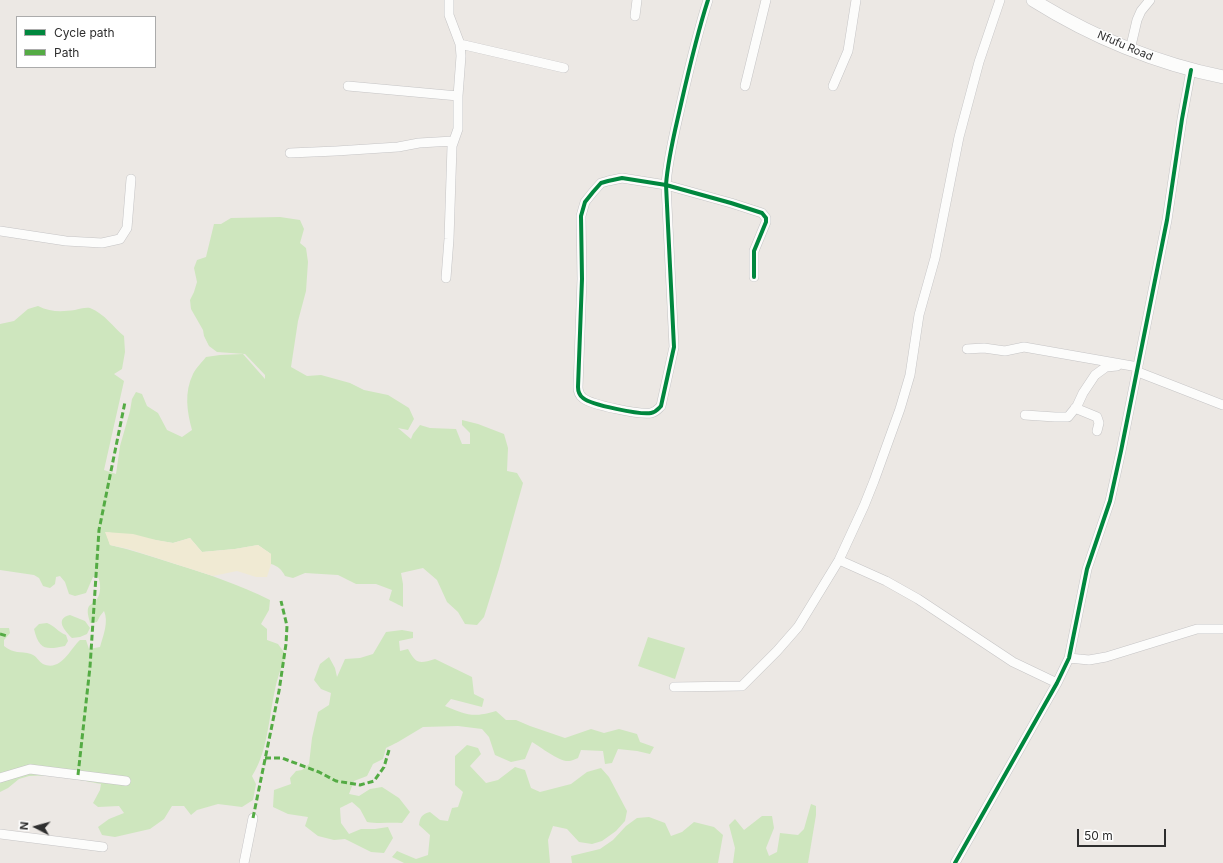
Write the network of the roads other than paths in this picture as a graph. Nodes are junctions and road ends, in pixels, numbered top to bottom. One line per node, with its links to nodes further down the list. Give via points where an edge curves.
1 (449, 0): 11 (street, via 449,15)
2 (637, 0): 10 (street)
3 (708, 0): 23 (street, via 669,154)
4 (766, 0): 17 (street)
5 (856, 0): 18 (street, via 848,51)
6 (1000, 0): 34 (street, via 978,62 958,143 935,258 919,315 906,390 864,506)
7 (1034, 0): 9 (street, Nfufu Road)
8 (1150, 0): 12 (street, via 1137,20)
9 (1047, 4): 12 (street, Nfufu Road, via 1088,31)
10 (635, 16)
11 (460, 44): 13 (street); 19 (street)
12 (1130, 50): 14 (street, Nfufu Road)
13 (564, 68)
14 (1191, 70): 15 (street, Nfufu Road); 29 (street, via 1167,220)
15 (1223, 77)
16 (348, 86): 19 (street)
17 (745, 86)
18 (833, 86)
19 (458, 96): 20 (street, via 458,128)
20 (453, 141): 21 (street, via 343,151); 26 (street)
21 (290, 152)
22 (131, 179): 24 (street, via 127,228 120,239 102,243 66,241)
23 (666, 185): 23 (street, via 674,347 661,406 654,412 640,413 588,401 580,396 578,387 582,279 580,216 585,202 602,183 618,178); 25 (street, via 764,215 766,226 754,251)
24 (0, 231)
25 (754, 276)
26 (446, 278)
27 (967, 349): 28 (street, via 1005,351 1024,346)
28 (1126, 365): 29 (street); 31 (street, via 1106,367 1094,375)
29 (1138, 370): 30 (street); 36 (street, via 1110,501 1087,569)
30 (1223, 405)
31 (1075, 408): 32 (street, via 1068,417); 33 (street, via 1097,417)
32 (1024, 415)
33 (1097, 431)
34 (839, 560): 37 (street, via 918,599 1013,662); 38 (street, via 798,627 742,686)
35 (1223, 629): 36 (street, via 1197,629 1106,657 1089,660)
36 (1069, 658): 37 (street)
37 (1057, 683): 45 (street)
38 (674, 687)
39 (0, 778): 40 (street, via 30,769)
40 (126, 781)
41 (253, 818): 44 (street)
42 (0, 834): 43 (street)
43 (103, 847)
44 (244, 863)
45 (955, 863)

